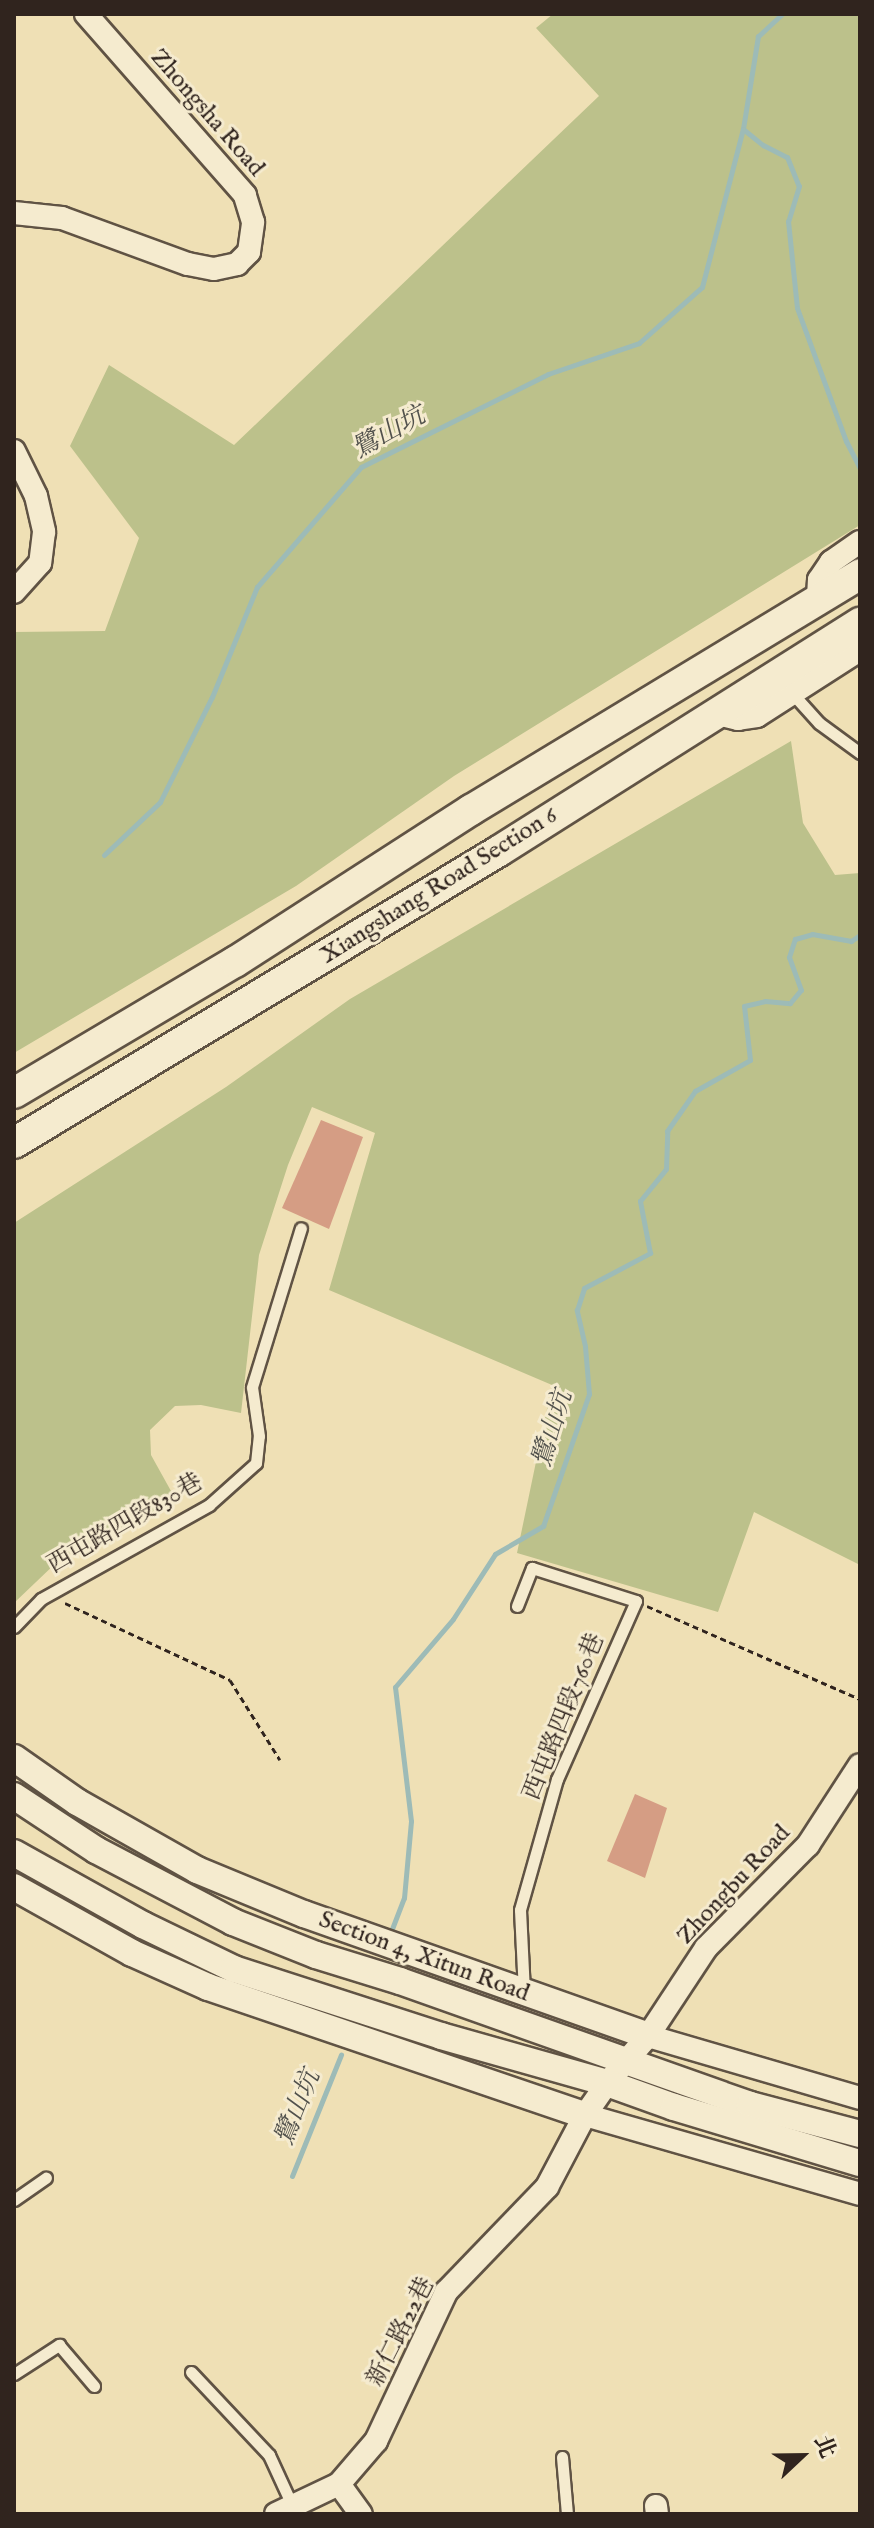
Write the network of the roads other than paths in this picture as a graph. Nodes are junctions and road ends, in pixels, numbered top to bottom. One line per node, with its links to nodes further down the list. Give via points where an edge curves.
1 (86, 14): 2 (street, Zhongsha Road, via 245,195 253,222 249,252 237,264 214,269 62,218)
2 (14, 213)
3 (14, 451): 6 (street, via 36,496 44,532 40,563)
4 (860, 542): 7 (street, via 831,562 819,580)
5 (860, 574): 7 (main road, Xiangshang Road Section 6)
6 (14, 592)
7 (818, 598): 13 (main road, Xiangshang Road Section 6, via 235,962)
8 (860, 623): 11 (main road, Xiangshang Road Section 6)
9 (860, 650): 10 (street)
10 (792, 692): 11 (street, via 757,716 738,719); 12 (lane, via 819,723)
11 (714, 713): 14 (main road, Xiangshang Road Section 6, via 487,858)
12 (860, 753)
13 (14, 1093)
14 (14, 1143)
15 (301, 1228): 17 (lane, 西屯路四段830巷, via 252,1387 259,1436 256,1463 209,1505 48,1594)
16 (517, 1606): 23 (lane, 西屯路四段760巷, via 532,1568 636,1601 557,1779 520,1910)
17 (14, 1627)
18 (14, 1758): 23 (street, Section 4, Xitun Road, via 77,1802 197,1870)
19 (860, 1765): 24 (street, Zhongbu Road, via 808,1845 706,1948)
20 (14, 1796): 25 (street, Section 4, Xitun Road, via 96,1850 233,1922)
21 (14, 1853): 26 (street, via 234,1969)
22 (14, 1887): 28 (street, via 132,1953 208,1987)
23 (524, 1993): 24 (street, Section 4, Xitun Road)
24 (648, 2036): 25 (street, Zhongbu Road); 27 (street, Section 4, Xitun Road)
25 (627, 2061): 26 (street, Zhongbu Road); 29 (street, Section 4, Xitun Road, via 750,2105)
26 (607, 2083): 28 (street, Zhongbu Road); 30 (street)
27 (860, 2098)
28 (585, 2115): 32 (street); 38 (street, 新仁路22巷, via 547,2187 446,2292 376,2441)
29 (860, 2134)
30 (860, 2163)
31 (46, 2178): 33 (lane)
32 (860, 2194)
33 (14, 2200)
34 (191, 2372): 39 (lane, via 269,2455)
35 (14, 2374): 36 (lane, via 59,2345)
36 (94, 2386)
37 (562, 2457): 41 (lane)
38 (339, 2484): 39 (street, 新仁路22巷); 40 (street)
39 (284, 2509)
40 (361, 2514)
41 (567, 2514)

